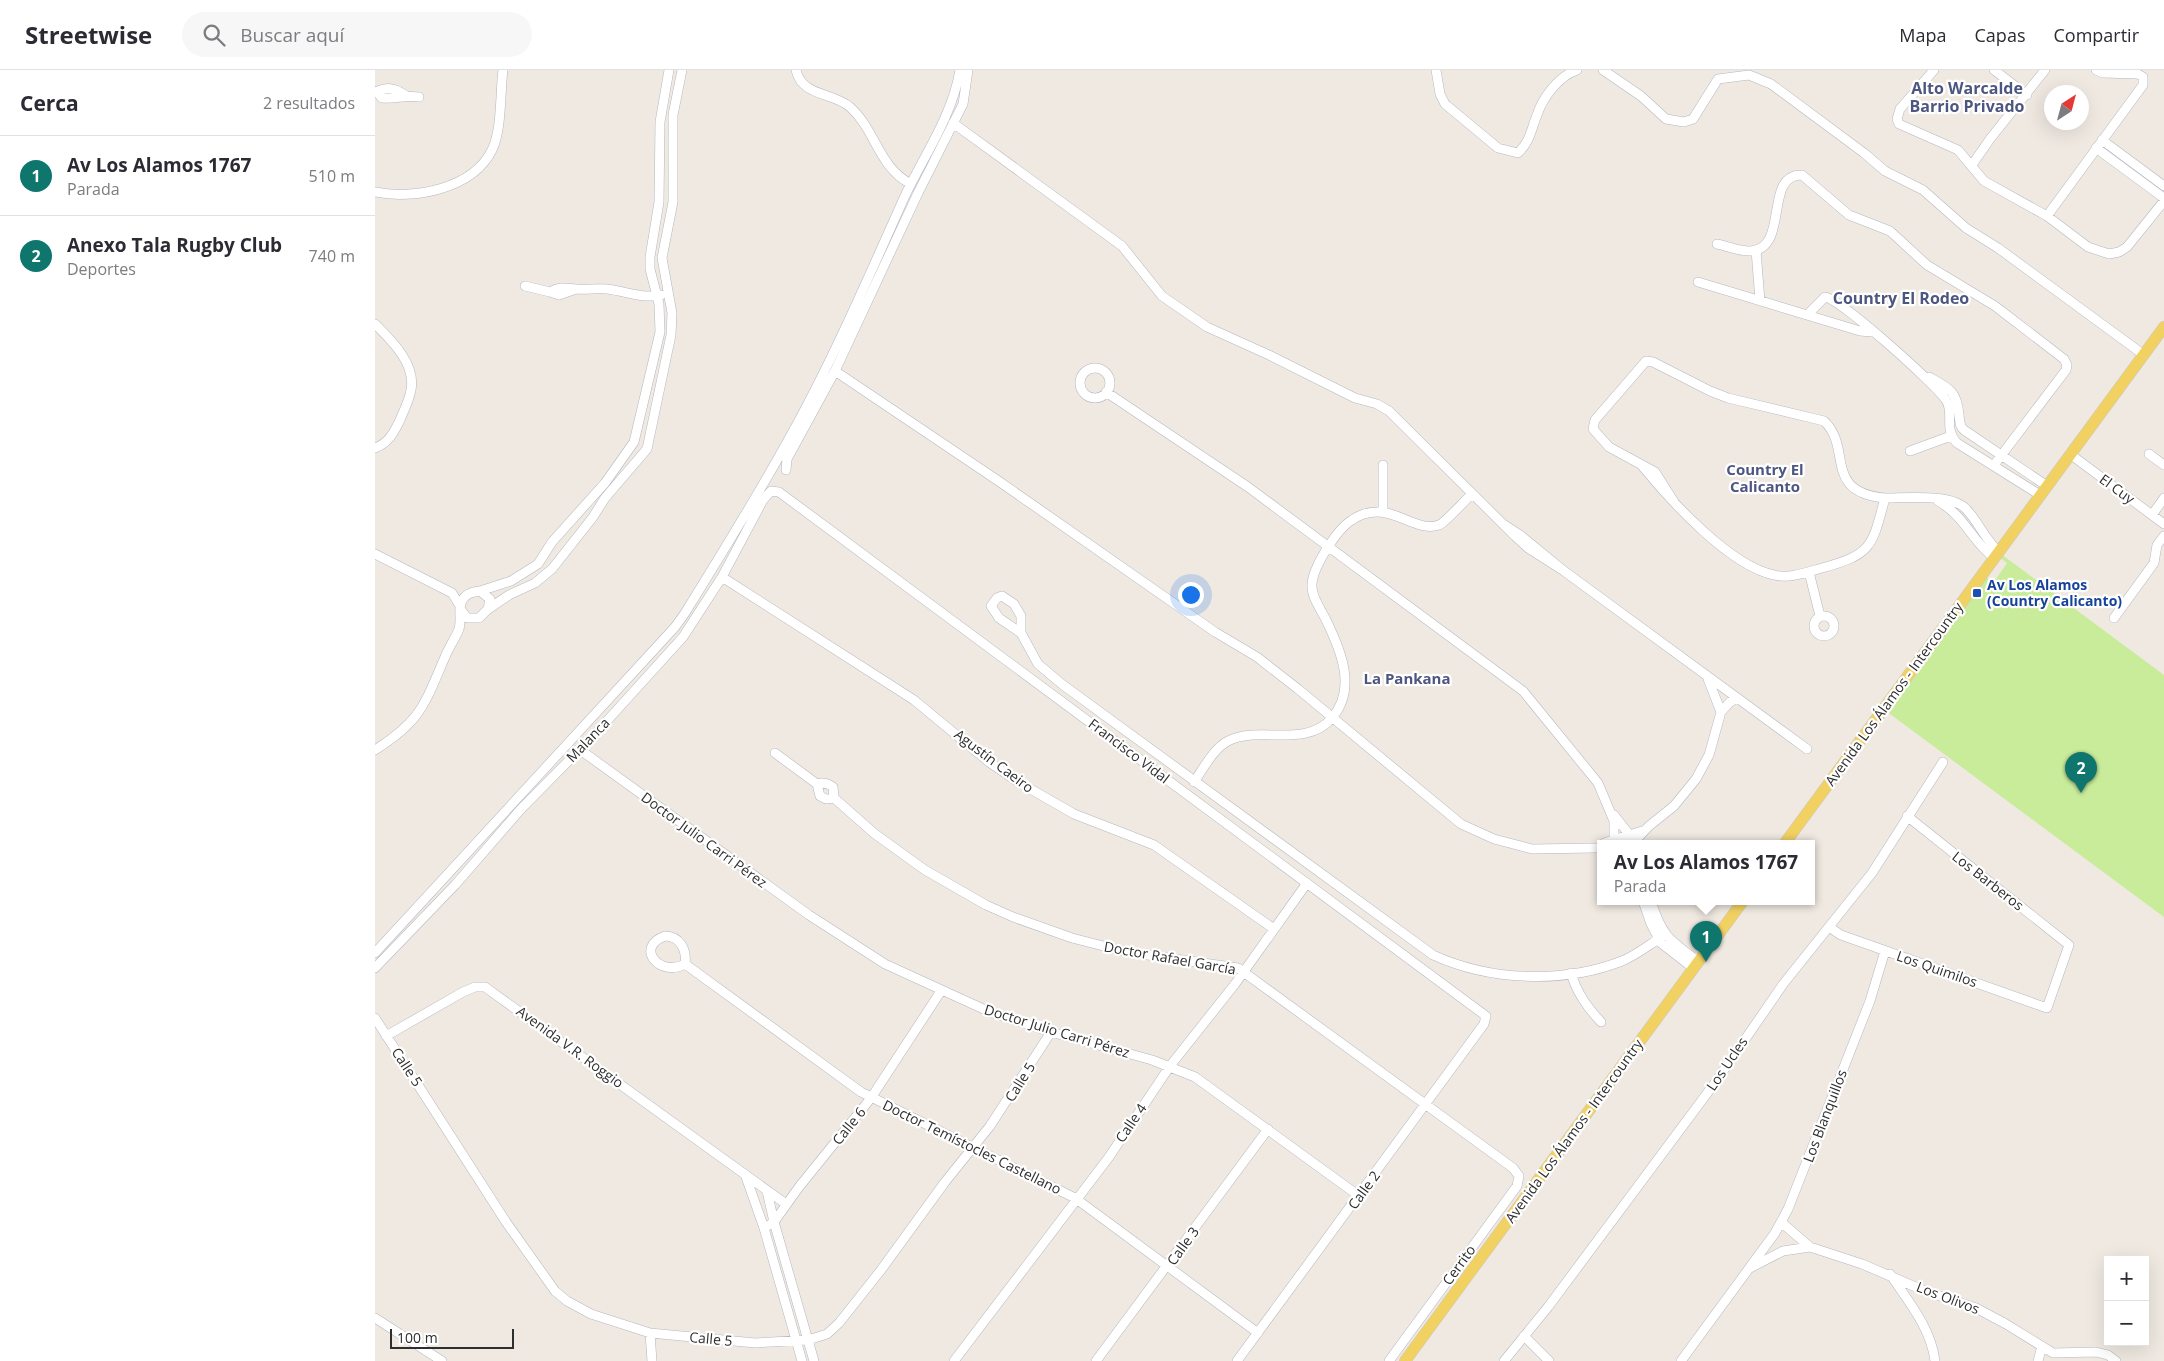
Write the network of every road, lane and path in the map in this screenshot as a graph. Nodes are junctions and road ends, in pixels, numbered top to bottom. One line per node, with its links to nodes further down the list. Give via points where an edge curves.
1 (503, 70): 25 (street, via 495,142 478,167 453,184 433,191 413,194)
2 (669, 70): 19 (street, via 661,113)
3 (682, 70): 18 (street, via 674,105)
4 (796, 70): 23 (street, via 808,88 851,107 867,128 885,162 899,178)
5 (960, 70): 23 (street, via 953,103)
6 (968, 70): 17 (street, via 964,100)
7 (1436, 70): 8 (street, via 1445,104 1498,148 1518,153 1526,146 1537,113 1553,87 1567,73)
8 (1577, 70)
9 (1603, 70): 39 (street, via 1641,96 1666,119 1684,122 1693,119 1718,79 1749,75 1771,84 1885,171 1923,190 1966,228)
10 (1933, 70): 22 (street, via 1900,109 1899,124 1952,146)
11 (1994, 70): 15 (street)
12 (2045, 70): 15 (street)
13 (2096, 70): 20 (street, via 2138,74 2144,81)
14 (376, 92): 16 (street, via 382,98)
15 (2027, 95): 22 (street)
16 (419, 97)
17 (953, 123): 40 (street); 57 (street, via 1122,246 1162,296 1207,327 1389,411)
18 (673, 133): 19 (street); 32 (street, via 673,202 662,258)
19 (661, 135): 33 (street, via 659,202 650,257)
20 (2102, 140): 21 (street); 24 (street)
21 (2096, 148): 26 (street); 27 (street)
22 (1972, 165): 27 (street, via 1988,184)
23 (911, 184): 105 (street, via 793,431 679,621)
24 (2164, 186)
25 (375, 192)
26 (2164, 200): 27 (street, via 2134,240 2114,253 2088,247)
27 (2047, 216)
28 (1717, 244): 29 (street, via 1744,251)
29 (1755, 250): 34 (street); 50 (street, via 1764,246 1771,234 1786,182 1802,175 1849,215 1890,231 1927,264 1995,306 2064,359 2066,370)
30 (1697, 282): 34 (street)
31 (525, 286): 33 (street, via 550,292 558,288 604,288)
32 (668, 294): 33 (street); 44 (street, via 672,313 668,359)
33 (657, 296): 43 (street, via 659,332)
34 (1760, 301): 35 (street)
35 (1807, 315): 38 (street); 38 (street, via 1828,297)
36 (375, 324): 46 (street, via 401,353 412,380 409,398 395,429 388,440)
37 (2164, 328): 39 (main road, Avenida Los Álamos - Intercountry)
38 (1872, 332): 41 (street)
39 (2144, 355): 48 (main road, Avenida Los Álamos - Intercountry)
40 (835, 371): 54 (street, via 787,459); 81 (street, via 1219,635 1257,657)
41 (1920, 372): 45 (street, via 1948,404); 50 (street, via 1951,390 1958,403 1960,424 1964,430)
42 (1106, 392): 64 (street)
43 (639, 421): 44 (street); 70 (street, via 632,446 605,483 552,542 538,564 511,582)
44 (651, 422): 72 (street, via 645,453 605,498 564,556 535,582)
45 (1951, 436): 47 (street); 52 (street, via 1957,443)
46 (375, 448)
47 (1910, 451)
48 (2070, 454): 55 (main road, Avenida Los Álamos - Intercountry); 61 (street, El Cuy)
49 (2149, 454): 53 (street)
50 (2001, 455): 52 (street); 55 (street)
51 (1383, 465): 60 (street)
52 (1995, 465): 55 (street)
53 (2164, 465)
54 (786, 470)
55 (2043, 490): 66 (main road, Avenida Los Álamos - Intercountry)
56 (771, 491): 68 (street, Malanca); 97 (street, Francisco Vidal, via 779,492)
57 (1472, 494): 60 (street, via 1439,525 1427,526); 78 (street, via 1503,524)
58 (1885, 498): 66 (street, via 1933,499 1963,506); 67 (street, via 1875,535 1859,555); 67 (street, via 1861,493 1845,477 1840,468 1833,432 1824,421 1728,398 1649,361 1642,364 1593,424 1595,433 1604,443 1642,465 1662,491 1697,526 1757,569 1784,576)
59 (2164, 498): 61 (street)
60 (1383, 512): 64 (street, via 1367,513 1352,520)
61 (2152, 515): 62 (street, El Cuy)
62 (2164, 524)
63 (2164, 536): 75 (street, via 2157,545 2154,563)
64 (1329, 546): 81 (street, via 1317,566 1311,585 1346,676 1345,692); 90 (street, via 1523,691 1593,776)
65 (375, 554): 69 (street)
66 (1996, 554): 95 (main road, Avenida Los Álamos - Intercountry)
67 (1809, 572): 73 (street)
68 (722, 577): 82 (street, Malanca, via 683,637); 102 (street, Agustín Caeiro, via 918,703 989,762 1020,783 1074,814 1154,846)
69 (441, 587): 70 (street); 71 (street, via 452,593)
70 (477, 592): 71 (street, via 463,598); 72 (street, via 490,599)
71 (461, 608): 74 (street, via 467,618); 77 (street)
72 (487, 610): 74 (street)
73 (1820, 616)
74 (479, 618): 77 (street)
75 (2114, 618)
76 (1021, 633): 87 (street, via 1033,656 1047,672)
77 (456, 636): 84 (street, via 416,718)
78 (1707, 676): 79 (street); 80 (street)
79 (1737, 698): 80 (street); 83 (street)
80 (1721, 712): 94 (street, via 1709,755 1696,779 1674,806)
81 (1332, 718): 87 (street, via 1300,735 1228,741 1218,749); 96 (street, via 1470,830 1494,840 1541,850)
82 (579, 749): 108 (street, Malanca); 111 (street, Doctor Julio Carri Pérez, via 824,925 885,964)
83 (1807, 749)
84 (375, 750)
85 (775, 753): 88 (street, Doctor Rafael García)
86 (1943, 762): 91 (street, Los Ucles)
87 (1194, 782): 110 (street, via 1433,955 1504,974)
88 (817, 784): 89 (street, Doctor Rafael García, via 820,796); 89 (street, Doctor Rafael García, via 831,785)
89 (834, 798): 109 (street, Doctor Rafael García, via 875,834 925,870 1013,916 1111,948 1235,967)
90 (1611, 811): 92 (street); 93 (street)
91 (1907, 816): 101 (street, Los Ucles, via 1872,873); 112 (street, Los Barberos, via 2069,945)
92 (1614, 840)
93 (1632, 840)
94 (1634, 840)
95 (1787, 840)
96 (1597, 846)
97 (1307, 883): 102 (street, Calle 4); 113 (street, Francisco Vidal)
98 (1645, 905): 103 (street)
99 (1652, 905): 103 (street)
100 (1740, 905): 107 (main road, Avenida Los Álamos - Intercountry)
101 (1829, 926): 104 (street, Los Quimilos, via 1841,935); 139 (street, Los Ucles, via 1778,990 1717,1080)
102 (1274, 929): 109 (street, Calle 4)
103 (1662, 937): 107 (street); 110 (street, via 1621,962)
104 (1885, 951): 112 (street, Los Quimilos); 130 (street, Los Blanquillos, via 1870,1001)
105 (375, 954)
106 (685, 964): 119 (street, Doctor Temístocles Castellano)
107 (1696, 965): 152 (main road, Avenida Los Álamos - Intercountry)
108 (375, 968)
109 (1245, 972): 118 (street, Calle 4); 120 (street, Doctor Rafael García)
110 (1571, 973): 115 (street, via 1582,1000)
111 (941, 991): 116 (street, Doctor Julio Carri Pérez, via 990,1012); 119 (street, Calle 6)
112 (2047, 1008)
113 (1486, 1016): 120 (street, Calle 2, via 1484,1024)
114 (375, 1018): 117 (street, Calle 5)
115 (1601, 1022)
116 (1051, 1032): 118 (street, Doctor Julio Carri Pérez); 122 (street, Calle 5)
117 (386, 1036): 124 (street, Avenida V.R. Roggio, via 463,992 485,987); 137 (street, Calle 5, via 506,1222 555,1291 591,1314)
118 (1170, 1066): 121 (street, Doctor Julio Carri Pérez, via 1213,1088); 127 (street, Calle 4, via 1109,1157)
119 (871, 1098): 122 (street, Doctor Temístocles Castellano); 128 (street, Calle 6)
120 (1427, 1105): 123 (street, Doctor Rafael García); 126 (street, Calle 2)
121 (1268, 1129): 126 (street, Doctor Julio Carri Pérez); 133 (street, Calle 3)
122 (973, 1148): 127 (street, Doctor Temístocles Castellano); 140 (street, Calle 5, via 839,1323 827,1334)
123 (1513, 1168): 151 (street, Cerrito, via 1519,1176 1517,1186)
124 (744, 1175): 125 (street, Avenida V.R. Roggio); 131 (street)
125 (767, 1191): 128 (street, Avenida V.R. Roggio); 129 (street)
126 (1359, 1196): 138 (street, Calle 2)
127 (1075, 1198): 133 (street, Doctor Temístocles Castellano); 148 (street, Calle 4)
128 (786, 1204): 129 (street, Calle 6)
129 (774, 1222): 131 (street, Calle 6); 140 (street)
130 (1781, 1222): 132 (street, Los Olivos); 134 (street, Los Blanquillos)
131 (764, 1228): 141 (street)
132 (1810, 1247): 134 (street, Los Blanquillos, via 1783,1251); 135 (street, Los Olivos)
133 (1168, 1266): 138 (street, Doctor Temístocles Castellano); 149 (street, Calle 3)
134 (1745, 1272): 155 (street, Los Blanquillos)
135 (1890, 1274): 142 (street, Los Olivos, via 1990,1314); 156 (street, via 1927,1331 1934,1347)
136 (375, 1318): 144 (street)
137 (650, 1333): 141 (street, Calle 5, via 739,1342); 145 (street)
138 (1258, 1334): 150 (street, Calle 2)
139 (1524, 1336): 153 (street, Los Ucles); 154 (street)
140 (807, 1340): 141 (street, Calle 5); 147 (street)
141 (796, 1341): 146 (street)
142 (2042, 1346): 143 (street, Los Olivos, via 2053,1353); 157 (street)
143 (2065, 1353): 158 (street); 159 (street, Los Olivos, via 2096,1352 2108,1354)
144 (442, 1361)
145 (652, 1361)
146 (802, 1361)
147 (814, 1361)
148 (953, 1361)
149 (1096, 1361)
150 (1237, 1361)
151 (1389, 1361)
152 (1405, 1361)
153 (1505, 1361)
154 (1549, 1361)
155 (1681, 1361)
156 (1935, 1361)
157 (2038, 1361)
158 (2051, 1361)
159 (2116, 1361)

